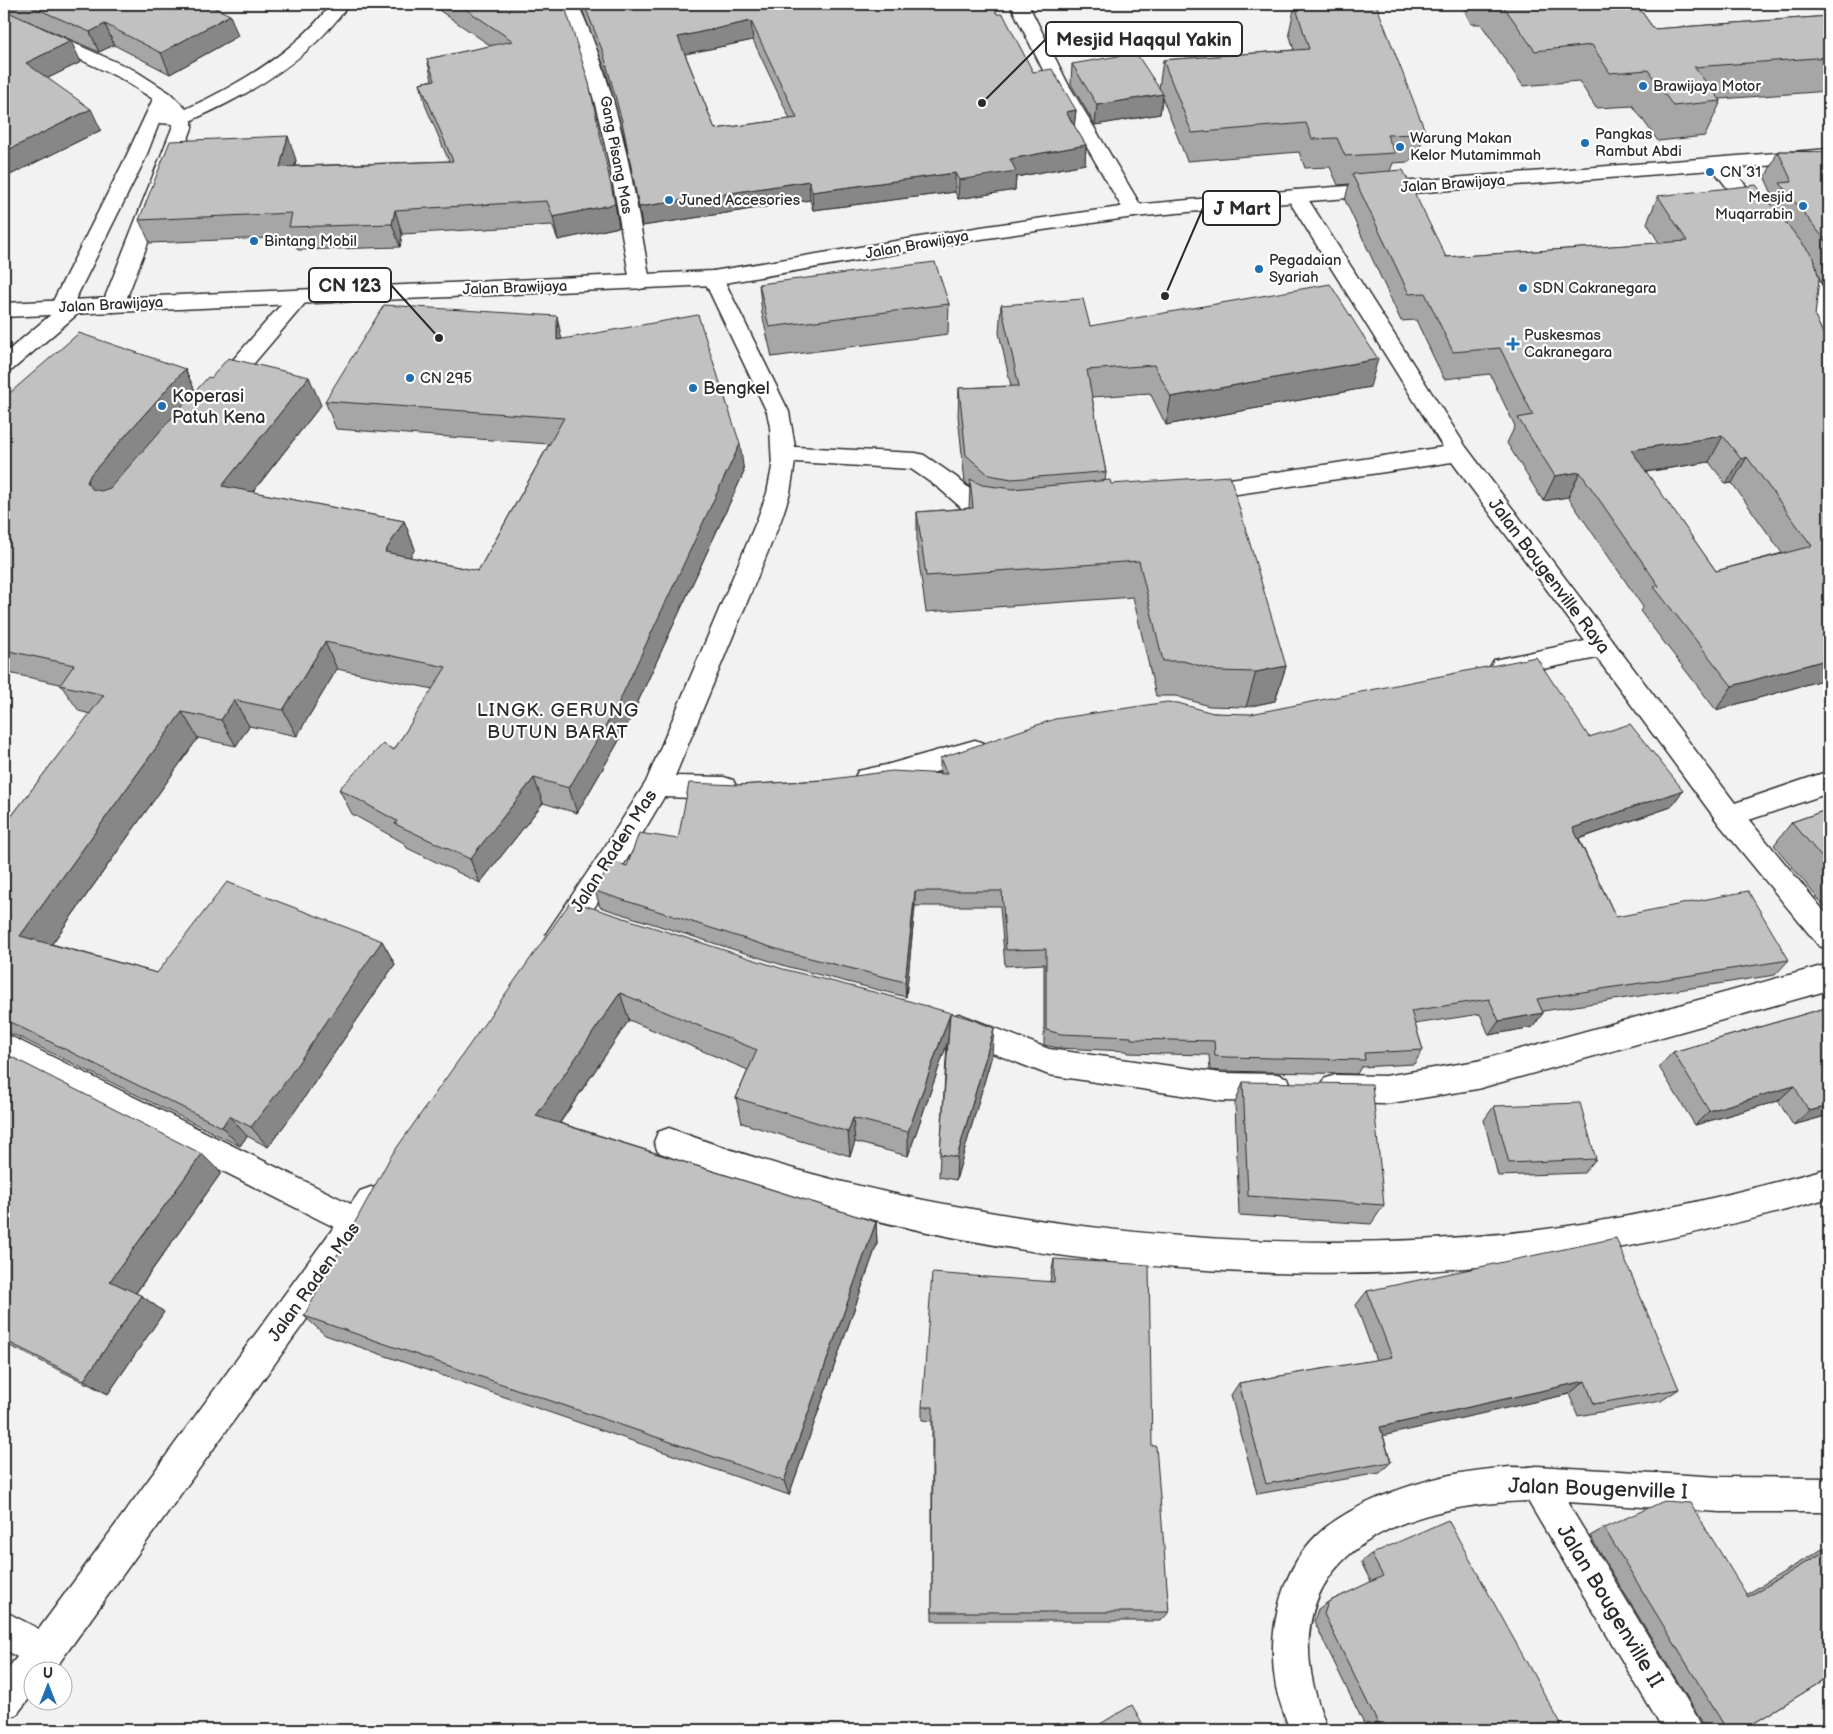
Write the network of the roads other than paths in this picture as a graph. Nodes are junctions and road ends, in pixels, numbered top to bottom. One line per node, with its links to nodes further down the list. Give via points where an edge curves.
1 (340, 4): 6 (street, via 330,18 292,52 236,91)
2 (569, 4): 13 (street, Gang Pisang Mas, via 592,58 616,140)
3 (1019, 4): 11 (street, via 1058,82)
4 (4, 17): 5 (street, via 127,74)
5 (163, 97): 6 (street); 7 (street)
6 (183, 117): 7 (street); 15 (street, via 182,128)
7 (150, 122): 16 (street)
8 (1829, 155): 9 (street, Jalan Brawijaya)
9 (1719, 164): 10 (street, Jalan Brawijaya); 19 (street, via 1810,283 1818,315 1813,342 1820,360)
10 (1296, 196): 11 (street, Jalan Brawijaya); 21 (street, Jalan Bougenville Raya)
11 (1134, 211): 12 (street, Jalan Brawijaya)
12 (713, 278): 13 (street, Jalan Brawijaya); 22 (street, Jalan Raden Mas, via 778,412 784,432)
13 (640, 282): 14 (street, Jalan Brawijaya)
14 (299, 297): 15 (street, Jalan Brawijaya); 20 (street)
15 (113, 305): 16 (street, Jalan Brawijaya)
16 (68, 307): 17 (street, Jalan Brawijaya); 18 (street)
17 (4, 310)
18 (4, 365)
19 (1829, 370)
20 (205, 407)
21 (1458, 453): 23 (street); 25 (street, Jalan Bougenville Raya)
22 (785, 454): 24 (street, via 916,461 948,482 982,512); 30 (street, Jalan Raden Mas, via 778,498)
23 (1196, 492)
24 (1020, 516)
25 (1602, 647): 26 (street); 32 (street, Jalan Bougenville Raya)
26 (1477, 673)
27 (994, 744): 28 (street, via 886,776)
28 (843, 782)
29 (1829, 782): 32 (street)
30 (657, 786): 31 (street); 33 (street, Jalan Raden Mas)
31 (750, 788)
32 (1729, 816): 35 (street, Jalan Bougenville Raya)
33 (574, 913): 34 (street); 36 (street, Jalan Raden Mas)
34 (601, 922)
35 (1829, 937)
36 (546, 955)
37 (1829, 977): 38 (street, via 1477,1075 1385,1090 1221,1087 1049,1062)
38 (935, 1020)
39 (8, 1048): 43 (street)
40 (669, 1142): 42 (street, via 794,1184 896,1210 1001,1231 1108,1246 1217,1255 1326,1257 1434,1254 1539,1245 1642,1229 1732,1210)
41 (386, 1182): 43 (street, Jalan Raden Mas)
42 (1829, 1183)
43 (357, 1223): 47 (street, Jalan Raden Mas)
44 (1536, 1483): 45 (street, Jalan Bougenville I, via 1746,1495); 49 (street, Jalan Bougenville I, via 1488,1486 1441,1494 1396,1509 1354,1529 1319,1559 1297,1602 1292,1626 1293,1681); 50 (street, Jalan Bougenville II)
45 (1829, 1495)
46 (4, 1629): 47 (street)
47 (44, 1653): 48 (street, Jalan Raden Mas)
48 (4, 1701)
49 (1309, 1730)
50 (1684, 1730)

